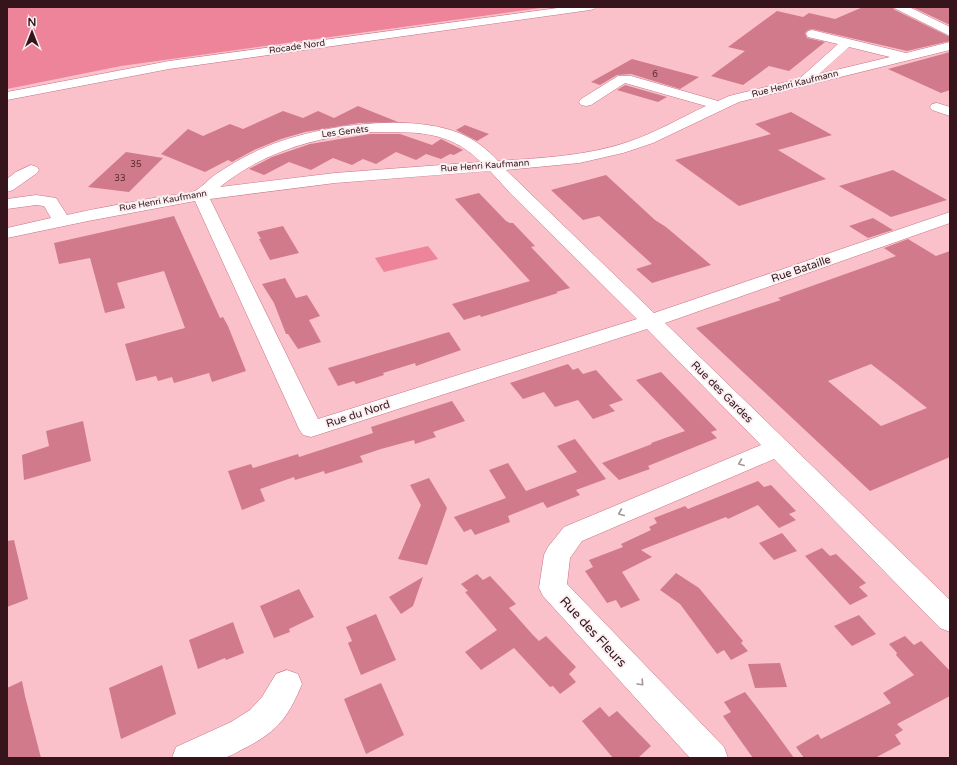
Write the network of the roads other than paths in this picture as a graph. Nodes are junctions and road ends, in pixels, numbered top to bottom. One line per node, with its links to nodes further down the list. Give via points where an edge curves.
1 (590, 7): 9 (street, Rocade Nord, via 208,59)
2 (900, 7): 3 (street)
3 (950, 32)
4 (812, 34): 5 (street)
5 (847, 42): 7 (street); 8 (street)
6 (950, 46): 7 (street, Rue Henri Kaufmann)
7 (907, 57): 8 (street, Rue Henri Kaufmann)
8 (803, 82): 11 (street, Rue Henri Kaufmann)
9 (7, 96)
10 (586, 102): 11 (street, via 623,79)
11 (718, 105): 12 (street, Rue Henri Kaufmann, via 645,141 619,150 591,156)
12 (493, 166): 15 (street, Rue Henri Kaufmann, via 336,178); 15 (street, Les Genêts, via 476,147 444,133 405,128 358,129 309,137 274,148 229,171); 20 (street, Rue des Gardes)
13 (31, 170): 14 (street)
14 (7, 187)
15 (200, 195): 17 (street, Rue Henri Kaufmann); 20 (street, Rue du Nord, via 312,429)
16 (7, 204): 17 (street, via 36,200 50,202)
17 (62, 221): 19 (street, Rue Henri Kaufmann)
18 (945, 223): 20 (street, Rue Bataille)
19 (7, 233)
20 (652, 321): 21 (street, Rue des Gardes)
21 (777, 448): 22 (street, Rue des Gardes); 25 (street, Rue des Fleurs, one-way to 25, via 573,534 557,555 553,588)
22 (950, 619)
23 (288, 684): 24 (street, via 267,716)
24 (188, 758)
25 (712, 758)

